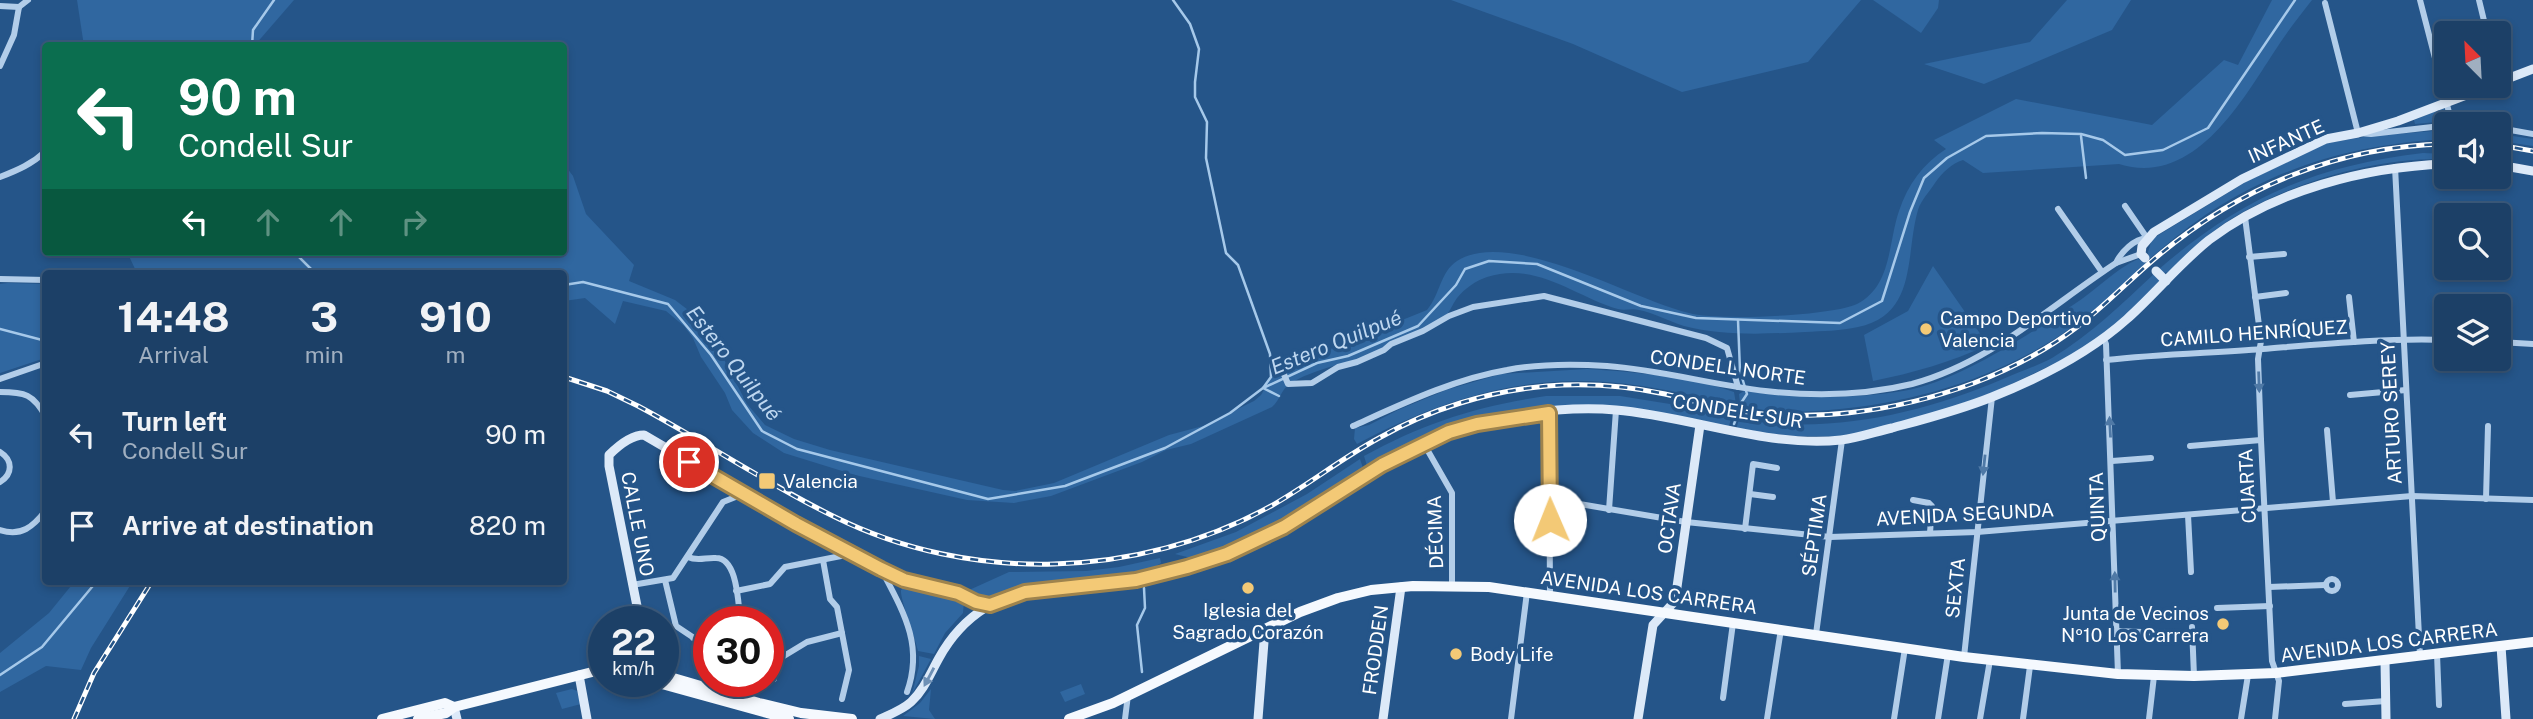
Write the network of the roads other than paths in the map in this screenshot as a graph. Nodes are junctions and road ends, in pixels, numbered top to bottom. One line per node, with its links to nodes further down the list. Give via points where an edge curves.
1 (28, 0): 6 (street)
2 (2420, 0): 12 (street)
3 (2479, 0): 7 (street)
4 (2325, 3): 18 (street)
5 (0, 6): 6 (street)
6 (19, 7): 8 (street, via 14,34)
7 (2484, 21)
8 (0, 66)
9 (2533, 69): 10 (street)
10 (2511, 77)
11 (2459, 98): 12 (street, INFANTE)
12 (2446, 103): 13 (street); 14 (street, INFANTE)
13 (2449, 112)
14 (2398, 121): 15 (street, via 2408,126); 18 (street, INFANTE)
15 (2434, 126)
16 (2434, 127): 18 (street)
17 (2511, 130): 19 (street)
18 (2358, 133): 29 (street, INFANTE, via 2326,139 2242,179)
19 (2533, 134)
20 (42, 154): 25 (street)
21 (2434, 165): 22 (street, CONDELL SUR)
22 (2395, 167): 28 (street, CONDELL SUR, via 2331,182); 43 (street, ARTURO SEREY)
23 (2511, 167): 24 (street)
24 (2533, 171)
25 (0, 177)
26 (2125, 206): 29 (street)
27 (2058, 209): 35 (street)
28 (2245, 217): 32 (street, CUARTA); 38 (street, CONDELL SUR, via 2207,242)
29 (2147, 238): 31 (street, INFANTE); 33 (street, INFANTE, via 2121,253)
30 (2284, 254): 32 (street)
31 (2143, 256): 33 (street, INFANTE)
32 (2249, 257): 42 (street, CUARTA)
33 (2116, 263): 35 (street, INFANTE)
34 (2156, 271): 38 (street)
35 (2102, 272): 39 (street, INFANTE)
36 (0, 279): 37 (street)
37 (42, 280)
38 (2166, 281): 44 (street, CONDELL SUR)
39 (2081, 288): 54 (street, CONDELL NORTE, via 1987,352 1943,374 1912,383 1873,392 1822,394)
40 (2286, 293): 42 (street)
41 (2348, 296): 46 (street)
42 (2255, 297): 49 (street, CUARTA)
43 (2403, 338): 45 (street, CAMILO HENRÍQUEZ); 46 (street, CAMILO HENRÍQUEZ); 55 (street, ARTURO SEREY)
44 (2104, 339): 51 (street, QUINTA); 58 (street, CONDELL SUR)
45 (2434, 339)
46 (2354, 342): 49 (street, CAMILO HENRÍQUEZ)
47 (2511, 343): 48 (street)
48 (2533, 344)
49 (2259, 349): 51 (street, CAMILO HENRÍQUEZ); 67 (street, CUARTA, one-way to 67)
50 (1277, 358): 54 (street, via 1288,384 1312,383 1449,316 1473,307 1544,296 1706,338 1727,348)
51 (2106, 360): 72 (street, QUINTA, one-way to 51)
52 (42, 364): 53 (street)
53 (0, 379)
54 (1738, 387): 63 (street, CONDELL NORTE, via 1606,366 1509,369 1455,384)
55 (2406, 390): 57 (street); 77 (street, ARTURO SEREY)
56 (0, 392): 59 (street, via 28,394)
57 (2350, 395)
58 (1992, 397): 66 (street, CONDELL SUR); 92 (street, SEXTA, one-way to 92)
59 (42, 410)
60 (1616, 410): 61 (street, CONDELL SUR); 62 (street, CONDELL SUR); 85 (street)
61 (1549, 413): 68 (street, CONDELL SUR, via 1477,424); 79 (street)
62 (1700, 425): 66 (street, CONDELL SUR, via 1770,436); 89 (street, OCTAVA)
63 (1353, 426)
64 (2488, 426): 80 (street)
65 (2328, 430): 83 (street)
66 (1842, 440): 94 (street, SÉPTIMA)
67 (2261, 440): 69 (street); 84 (street, CUARTA)
68 (1424, 443): 103 (street, DÉCIMA, via 1452,493); 112 (street, CONDELL SUR, via 1284,527 1227,554 1136,580 1025,592)
69 (2190, 446)
70 (0, 452): 74 (street, via 10,465)
71 (2151, 458): 72 (street)
72 (2112, 461): 88 (street, QUINTA)
73 (1777, 468): 76 (street, via 1754,464)
74 (0, 482)
75 (743, 494): 95 (street); 96 (street, via 723,502); 102 (street, CALLE UNO, via 644,435 626,441 610,454)
76 (1750, 494): 78 (street); 90 (street)
77 (2412, 496): 80 (street, AVENIDA SEGUNDA); 83 (street, AVENIDA SEGUNDA); 134 (street, ARTURO SEREY)
78 (1773, 498)
79 (1550, 499): 85 (street, AVENIDA SEGUNDA); 110 (street)
80 (2486, 499): 82 (street, AVENIDA SEGUNDA)
81 (1913, 500): 93 (street, via 1932,506)
82 (2533, 500)
83 (2333, 502): 84 (street, AVENIDA SEGUNDA)
84 (2264, 508): 87 (street, AVENIDA SEGUNDA); 106 (street, CUARTA)
85 (1609, 510): 89 (street, AVENIDA SEGUNDA)
86 (42, 515): 91 (street, via 23,532)
87 (2188, 515): 88 (street, AVENIDA SEGUNDA); 99 (street)
88 (2114, 520): 92 (street, AVENIDA SEGUNDA); 123 (street, QUINTA, one-way to 88)
89 (1686, 522): 90 (street, AVENIDA SEGUNDA); 117 (street, OCTAVA, via 1675,601)
90 (1745, 529): 94 (street, AVENIDA SEGUNDA)
91 (0, 530)
92 (1978, 532): 93 (street, AVENIDA SEGUNDA); 135 (street, SEXTA)
93 (1930, 534): 94 (street, AVENIDA SEGUNDA)
94 (1830, 537): 126 (street, SÉPTIMA)
95 (848, 551): 97 (street); 98 (street)
96 (688, 557): 100 (street, via 673,578); 107 (street, via 694,561 724,559 731,567)
97 (823, 559): 107 (street, via 785,567 770,584); 125 (street)
98 (881, 569): 101 (street); 108 (street)
99 (2191, 572)
100 (665, 580): 102 (street); 127 (street, via 673,620)
101 (904, 580): 108 (street); 111 (street)
102 (632, 585): 113 (street, CALLE UNO)
103 (1452, 585): 105 (main road, AVENIDA LOS CARRERA); 109 (main road, AVENIDA LOS CARRERA)
104 (2325, 585): 106 (street)
105 (1401, 587): 121 (main road, AVENIDA LOS CARRERA, via 1338,598); 167 (street, FRODDEN)
106 (2269, 587): 115 (street, CUARTA)
107 (736, 591): 114 (street)
108 (893, 592): 149 (street, via 915,652)
109 (1527, 592): 110 (main road, AVENIDA LOS CARRERA); 168 (street)
110 (1550, 596): 117 (main road, AVENIDA LOS CARRERA)
111 (968, 599): 112 (street); 119 (street, via 971,608)
112 (990, 605): 119 (street, CONDELL SUR)
113 (637, 606)
114 (738, 606)
115 (2270, 606): 116 (street); 140 (street, CUARTA)
116 (2217, 608)
117 (1665, 612): 118 (main road, AVENIDA LOS CARRERA); 169 (street, OCTAVA, via 1653,625)
118 (1733, 622): 122 (main road, AVENIDA LOS CARRERA); 151 (street)
119 (965, 623): 163 (street, CONDELL SUR, one-way to 163, via 944,648 919,694 899,711)
120 (2192, 626): 146 (street)
121 (1265, 629): 150 (main road, AVENIDA LOS CARRERA); 166 (street)
122 (1781, 629): 126 (main road, AVENIDA LOS CARRERA); 170 (street)
123 (2116, 631): 124 (street); 141 (street, QUINTA)
124 (2168, 633)
125 (842, 634): 133 (street, via 807,642); 152 (street, via 849,670)
126 (1816, 634): 130 (main road, AVENIDA LOS CARRERA)
127 (693, 638)
128 (2533, 642): 129 (main road, AVENIDA LOS CARRERA)
129 (2501, 646): 132 (main road, AVENIDA LOS CARRERA); 179 (street)
130 (1905, 648): 131 (main road, AVENIDA LOS CARRERA); 171 (street)
131 (1948, 654): 135 (main road, AVENIDA LOS CARRERA); 172 (street)
132 (2437, 654): 134 (main road, AVENIDA LOS CARRERA); 155 (street)
133 (784, 656)
134 (2420, 656): 137 (main road, AVENIDA LOS CARRERA)
135 (1964, 657): 136 (main road, AVENIDA LOS CARRERA)
136 (1990, 660): 138 (main road, AVENIDA LOS CARRERA); 173 (street)
137 (2385, 661): 140 (main road, AVENIDA LOS CARRERA); 153 (street)
138 (2031, 666): 141 (main road, AVENIDA LOS CARRERA); 174 (street)
139 (588, 673): 143 (main road)
140 (2276, 673): 142 (main road, AVENIDA LOS CARRERA); 177 (street, CUARTA)
141 (2118, 674): 145 (main road, AVENIDA LOS CARRERA)
142 (2248, 675): 146 (main road, AVENIDA LOS CARRERA); 176 (street)
143 (579, 676): 144 (main road); 156 (main road); 160 (street)
144 (588, 676)
145 (2154, 676): 146 (main road, AVENIDA LOS CARRERA); 175 (street)
146 (2194, 676)
147 (679, 679): 162 (main road, via 801,713)
148 (679, 687): 161 (main road)
149 (907, 692)
150 (1128, 695): 164 (main road, AVENIDA LOS CARRERA); 165 (street)
151 (1723, 698)
152 (842, 699)
153 (2386, 701): 154 (street); 178 (street)
154 (2344, 704)
155 (2439, 705)
156 (454, 707): 157 (main road, via 445,703); 158 (main road); 159 (street)
157 (382, 719)
158 (418, 719)
159 (457, 719)
160 (587, 719)
161 (789, 719)
162 (852, 719)
163 (880, 719)
164 (1069, 719)
165 (1125, 719)
166 (1258, 719)
167 (1383, 719)
168 (1511, 719)
169 (1638, 719)
170 (1767, 719)
171 (1894, 719)
172 (1938, 719)
173 (1980, 719)
174 (2023, 719)
175 (2149, 719)
176 (2241, 719)
177 (2275, 719)
178 (2386, 719)
179 (2506, 719)

